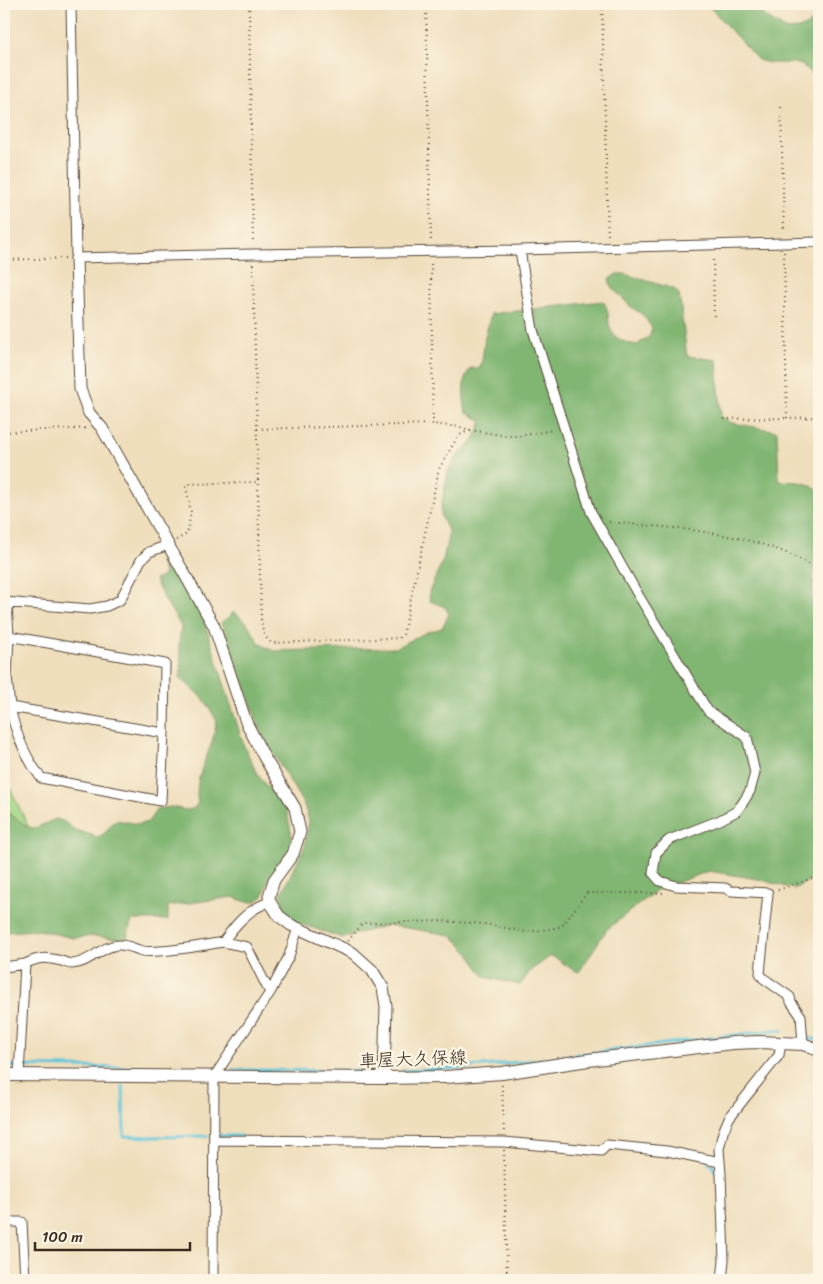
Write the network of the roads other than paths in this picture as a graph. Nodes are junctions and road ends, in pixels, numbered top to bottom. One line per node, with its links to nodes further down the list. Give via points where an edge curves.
1 (71, 4): 4 (street)
2 (819, 242): 3 (street)
3 (520, 250): 4 (street); 17 (street, via 533,330 591,512 708,710 747,737 755,773 750,791 737,811 670,840 656,853 653,873 660,881 676,886 768,893 760,973 790,997 802,1016)
4 (76, 258): 5 (street, via 80,389 89,412 102,428)
5 (168, 546): 6 (street, via 150,552 141,560 120,600 107,606 90,610); 10 (street, via 214,626 246,722 296,808 300,832 292,854 274,880)
6 (5, 603): 7 (street)
7 (9, 636): 8 (street); 9 (street, via 165,664)
8 (10, 707): 9 (street); 9 (street, via 31,765 41,778 161,801)
9 (164, 733)
10 (270, 902): 11 (street, via 279,916); 12 (street, via 245,916)
11 (298, 928): 15 (street, via 289,956); 22 (street, via 353,953 372,970 383,988 386,1006)
12 (223, 942): 13 (street, via 178,950 144,951 117,945 80,962 43,958); 15 (street, via 248,947)
13 (25, 964): 14 (street); 19 (street)
14 (4, 966)
15 (271, 991): 21 (street)
16 (781, 1043): 17 (main road, 車屋大久保線); 22 (main road, 車屋大久保線, via 733,1043 502,1073); 24 (street, via 779,1055 729,1118 718,1148)
17 (803, 1044): 18 (main road, 車屋大久保線)
18 (818, 1049)
19 (20, 1069): 20 (main road, 車屋大久保線); 21 (main road, 車屋大久保線)
20 (4, 1075)
21 (214, 1077): 22 (main road, 車屋大久保線); 23 (street)
22 (384, 1078)
23 (214, 1140): 24 (street, via 504,1142 600,1151 607,1145 667,1151); 27 (street)
24 (720, 1162): 28 (street)
25 (4, 1222): 26 (street, via 22,1222)
26 (24, 1280)
27 (213, 1280)
28 (722, 1280)

